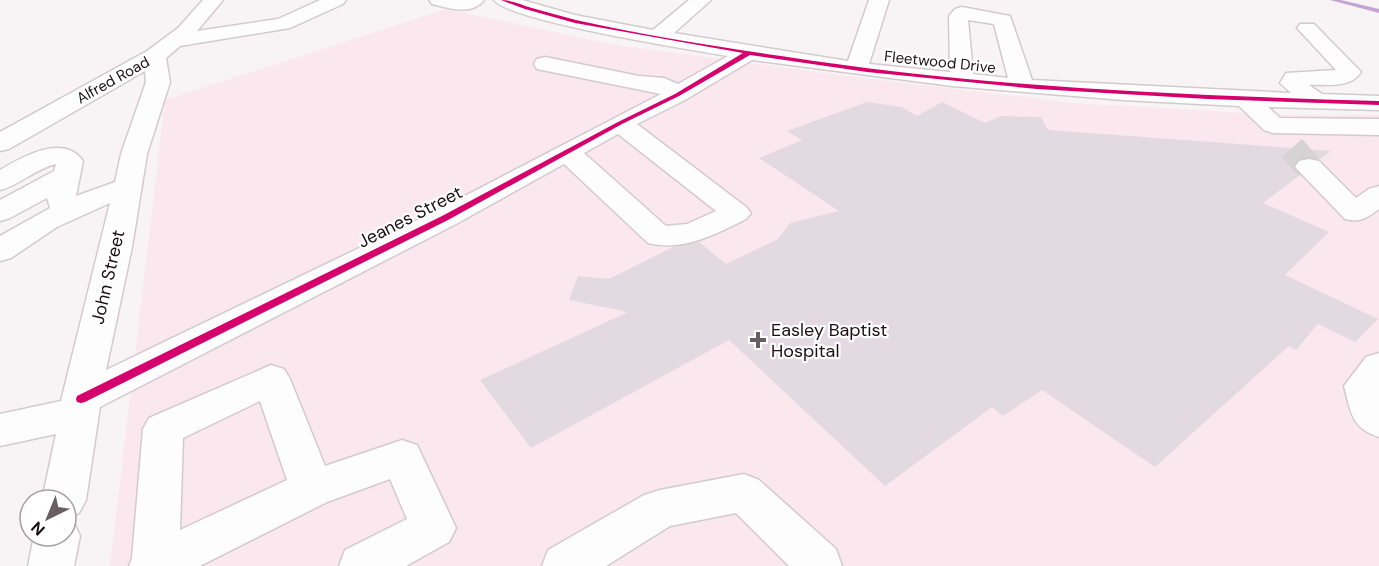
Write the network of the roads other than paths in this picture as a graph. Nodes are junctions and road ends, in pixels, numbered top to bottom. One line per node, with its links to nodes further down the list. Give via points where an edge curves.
1 (213, 0): 10 (street, Alfred Road)
2 (336, 0): 10 (street, via 283,24)
3 (439, 0): 4 (street, via 457,5)
4 (474, 0)
5 (504, 0): 9 (street, Fleetwood Drive, via 546,14)
6 (701, 0): 9 (street)
7 (879, 0): 13 (street)
8 (1307, 28): 18 (street, via 1350,72 1343,77 1294,78 1292,83)
9 (657, 37): 11 (street, Fleetwood Drive)
10 (164, 49): 23 (street, Alfred Road); 27 (street, John Street)
11 (748, 53): 13 (street, Fleetwood Drive); 16 (street, Jeanes Street)
12 (545, 64): 16 (street, via 664,86)
13 (857, 68): 14 (street, Fleetwood Drive)
14 (963, 80): 15 (street, Fleetwood Drive); 15 (street, via 958,23 962,14 1003,20)
15 (1022, 85): 17 (street, Fleetwood Drive)
16 (677, 95): 20 (street, Jeanes Street)
17 (1245, 98): 18 (street, Fleetwood Drive); 21 (street)
18 (1316, 101): 19 (street, Fleetwood Drive)
19 (1379, 103)
20 (620, 123): 24 (street, Jeanes Street); 24 (street, via 736,213 693,234 658,236)
21 (1273, 125): 22 (street); 28 (street, via 1355,213)
22 (1379, 127)
23 (0, 143)
24 (567, 152): 33 (street, Jeanes Street)
25 (67, 175): 26 (street, via 70,161 56,155); 29 (street, via 61,198); 30 (street)
26 (0, 182)
27 (128, 187): 29 (street); 33 (street, John Street)
28 (1379, 195)
29 (65, 210): 31 (street)
30 (0, 212)
31 (0, 251)
32 (1379, 367): 34 (street, via 1363,386 1371,414)
33 (81, 406): 35 (street, Jeanes Street); 36 (street, John Street)
34 (1379, 421)
35 (0, 430)
36 (66, 488)
37 (312, 489): 40 (street); 40 (street, via 271,379 163,429); 41 (street, via 402,457 433,528)
38 (55, 548): 39 (street)
39 (51, 566)
40 (154, 566)
41 (362, 566)
42 (565, 566): 43 (street, via 660,509 744,493)
43 (817, 566)

